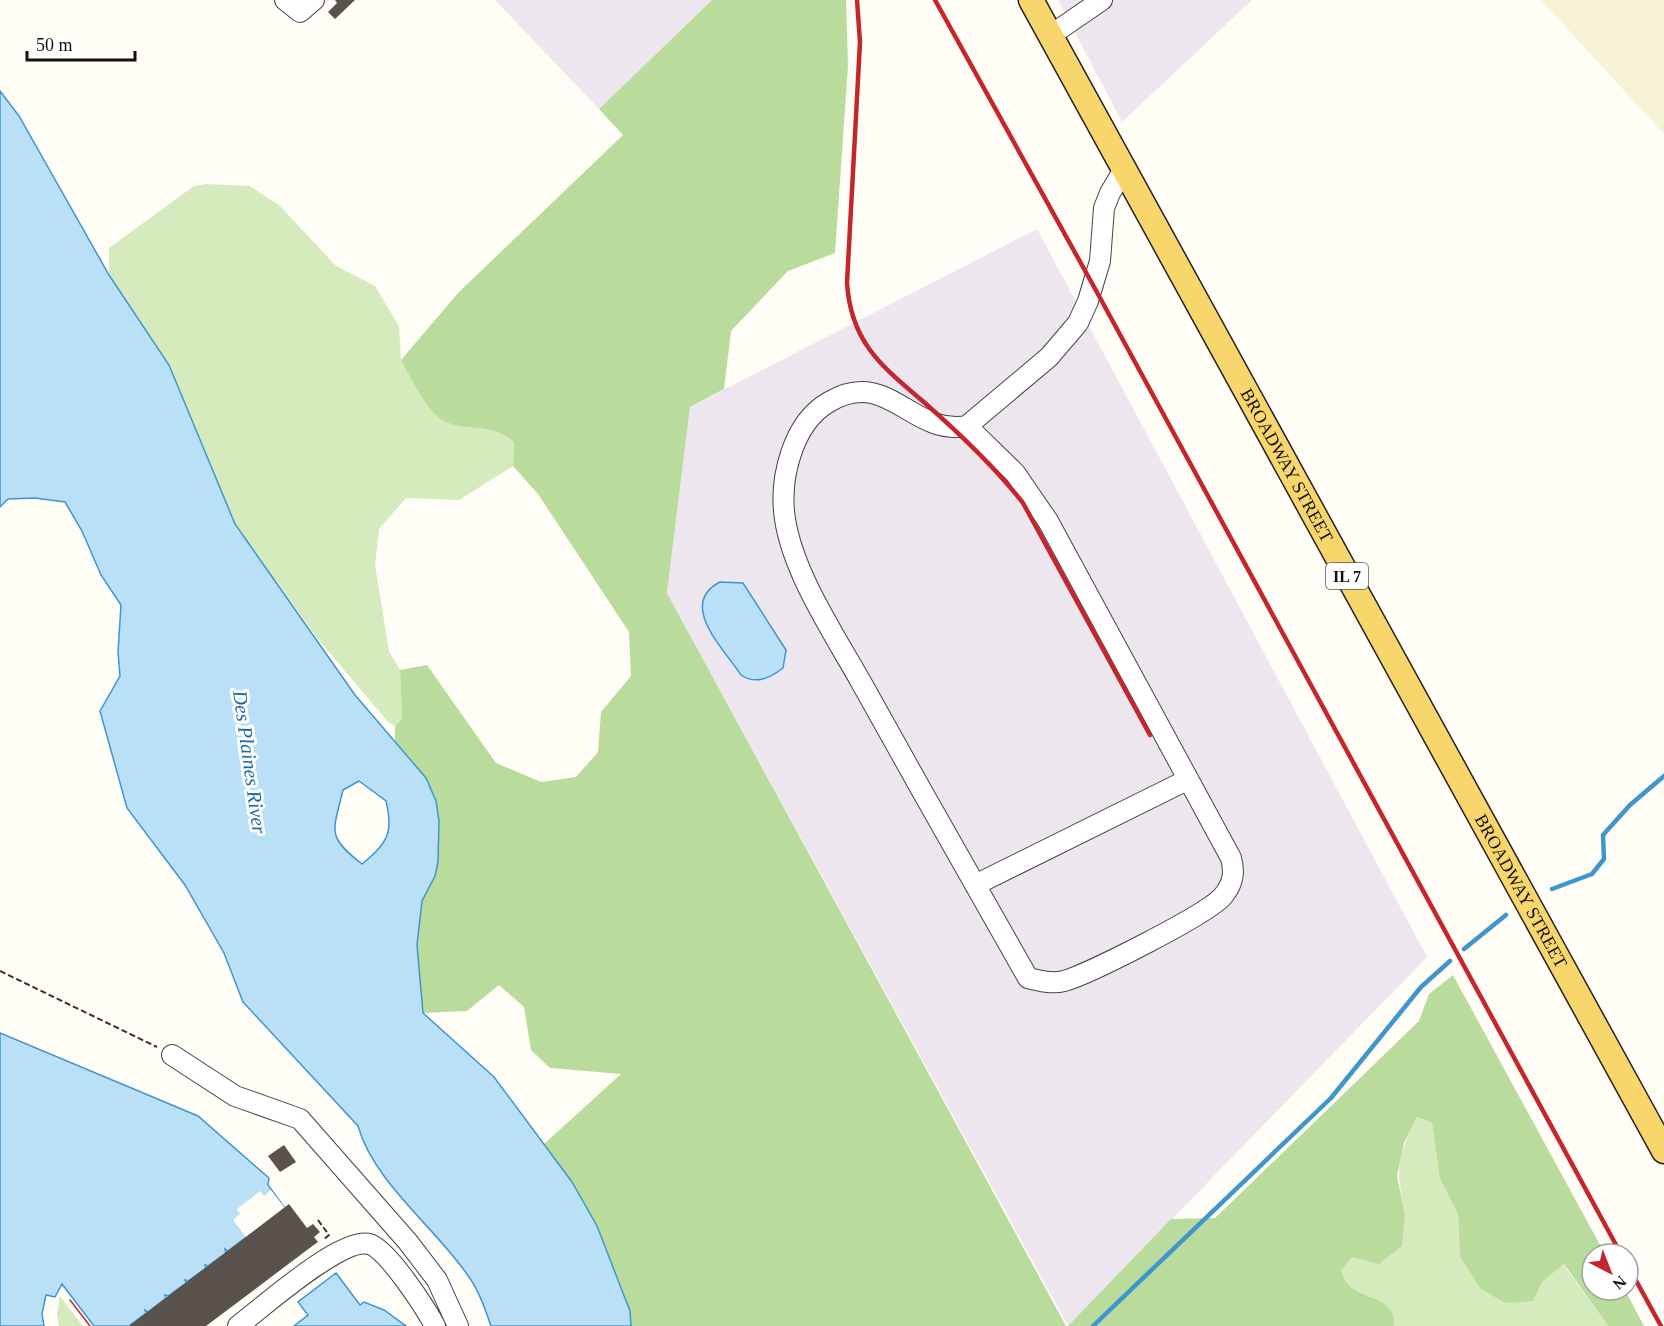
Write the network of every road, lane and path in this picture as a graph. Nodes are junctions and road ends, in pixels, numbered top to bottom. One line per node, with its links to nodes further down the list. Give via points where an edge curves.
1 (285, 0): 2 (lane, via 300,12)
2 (314, 0)
3 (1031, 0): 5 (main road, BROADWAY STREET / IL 7)
4 (1102, 0): 5 (lane)
5 (1051, 35): 6 (main road, BROADWAY STREET / IL 7)
6 (1125, 168): 7 (lane, via 1104,208 1100,261 1078,323 1049,357); 12 (main road, BROADWAY STREET / IL 7)
7 (967, 426): 8 (lane, via 1015,473 1048,521); 9 (lane, via 951,429 934,425 903,405 876,394 861,392 840,397 817,410 804,427 786,469 783,494 790,542 804,574)
8 (1187, 780): 9 (lane); 9 (lane, via 1231,858 1233,879 1217,902 1113,959 1065,981 1028,978)
9 (975, 885)
10 (0, 971): 11 (path)
11 (172, 1054): 17 (lane, via 235,1096 300,1119 408,1242 437,1280)
12 (1664, 1150)
13 (318, 1220): 14 (path, via 329,1235)
14 (319, 1243)
15 (238, 1326): 16 (lane, via 330,1256 361,1243 373,1245 384,1255)
16 (435, 1326)
17 (459, 1326)

